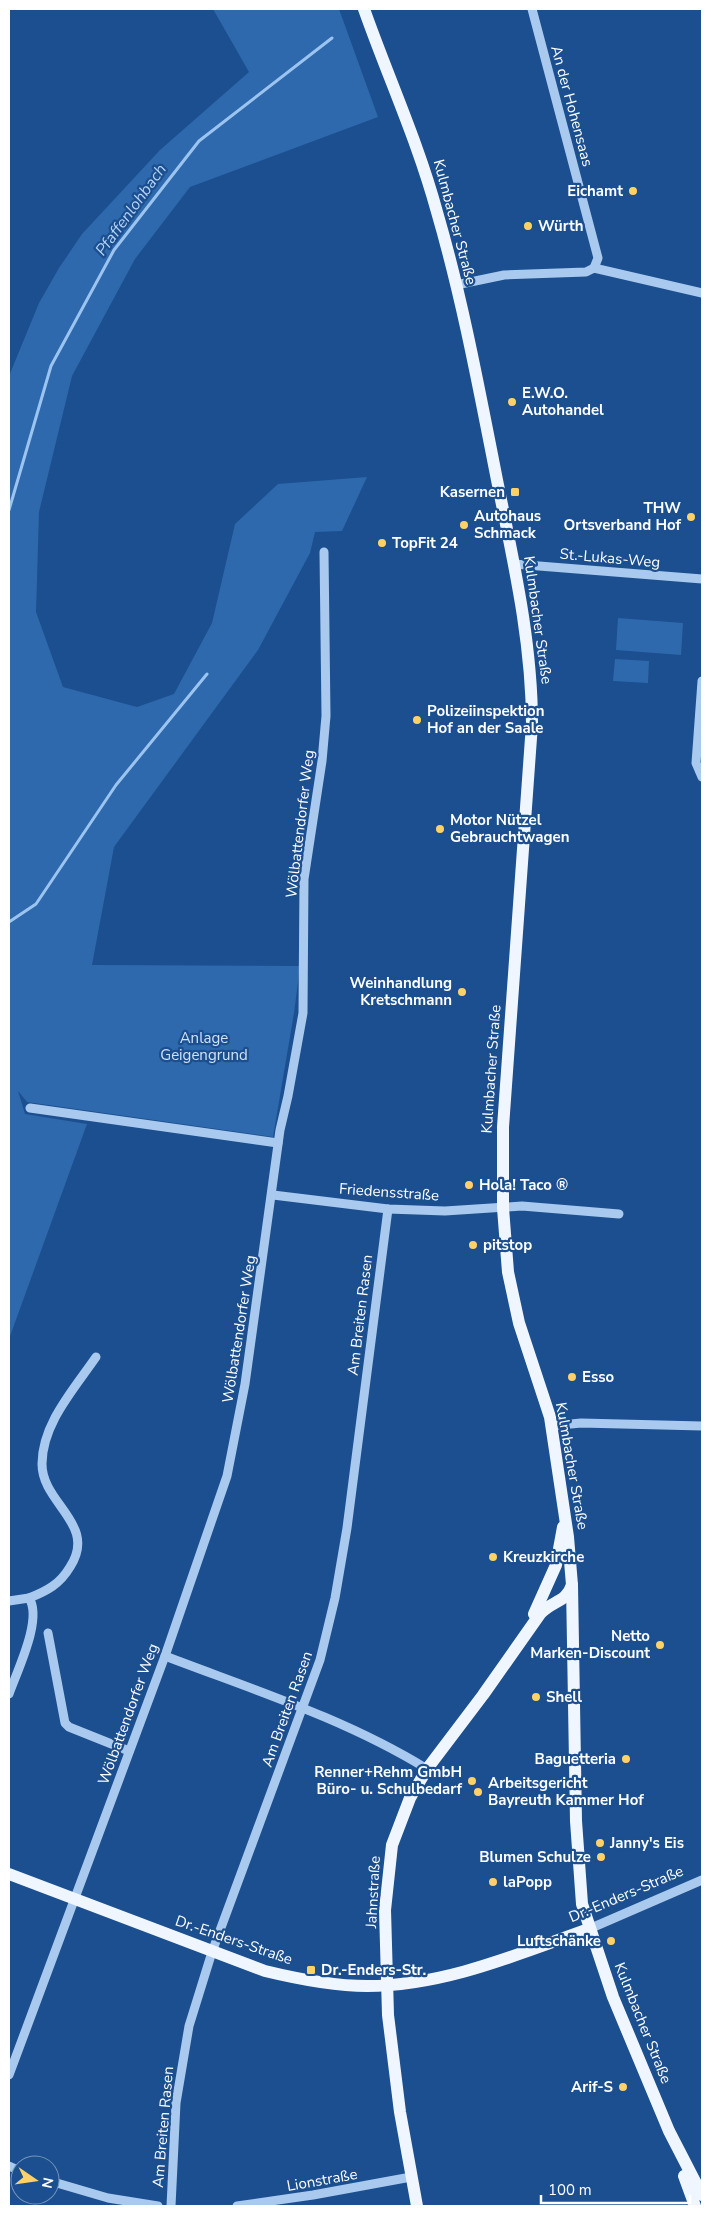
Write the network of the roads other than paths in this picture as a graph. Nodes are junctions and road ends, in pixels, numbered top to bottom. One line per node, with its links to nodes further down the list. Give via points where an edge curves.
1 (364, 9): 4 (main road, Kulmbacher Straße, via 427,178)
2 (532, 9): 3 (street, An der Hohensaas, via 598,258)
3 (594, 268): 4 (street, via 586,272 504,275); 5 (street)
4 (456, 285): 7 (main road, Kulmbacher Straße)
5 (702, 293)
6 (324, 552): 12 (street, Wölbattendorfer Weg, via 326,716 319,793 304,879 303,1013)
7 (514, 564): 8 (street, St.-Lukas-Weg); 14 (main road, Kulmbacher Straße, via 530,665 532,724 503,1127)
8 (702, 579)
9 (702, 681): 10 (street, via 696,763)
10 (702, 777)
11 (30, 1108): 12 (street)
12 (278, 1143): 13 (street, Wölbattendorfer Weg)
13 (273, 1194): 15 (street, Friedensstraße); 25 (street, Wölbattendorfer Weg, via 246,1384 226,1476)
14 (503, 1208): 15 (street, Friedensstraße); 16 (street, Friedensstraße, via 522,1206); 18 (main road, Kulmbacher Straße, via 508,1272 519,1323)
15 (388, 1209): 28 (street, Am Breiten Rasen, via 343,1555 326,1638)
16 (619, 1214)
17 (96, 1357): 22 (street, via 49,1429 42,1466 50,1490 72,1521 79,1548 65,1576 49,1591)
18 (552, 1426): 19 (street, via 581,1423); 20 (main road, Kulmbacher Straße)
19 (702, 1426)
20 (565, 1513): 21 (main road, Kulmbacher Straße); 26 (main road, via 558,1558 549,1584)
21 (572, 1585): 26 (main road, Jahnstraße, via 564,1599 549,1605 540,1614); 34 (main road, Kulmbacher Straße, via 579,1878)
22 (29, 1598): 23 (street); 27 (street, via 32,1627)
23 (9, 1600)
24 (48, 1633): 29 (street, via 65,1723)
25 (165, 1656): 28 (street); 29 (street, Wölbattendorfer Weg)
26 (510, 1657): 30 (main road, Jahnstraße)
27 (9, 1694)
28 (302, 1708): 30 (street, via 376,1740); 35 (street, Am Breiten Rasen)
29 (129, 1751): 33 (street, Wölbattendorfer Weg)
30 (427, 1769): 36 (main road, Jahnstraße, via 410,1798 392,1845 385,1910)
31 (9, 1874): 33 (main road, Dr.-Enders-Straße)
32 (702, 1880): 34 (street, Dr.-Enders-Straße)
33 (74, 1898): 35 (main road, Dr.-Enders-Straße); 37 (street, Wölbattendorfer Weg)
34 (589, 1929): 36 (main road, Dr.-Enders-Straße, via 483,1966); 38 (main road, Kulmbacher Straße)
35 (212, 1952): 36 (main road, Dr.-Enders-Straße, via 265,1971 308,1980 342,1985); 44 (street, Am Breiten Rasen, via 188,2026 176,2103)
36 (387, 1985): 39 (main road, Jahnstraße, via 391,2042)
37 (9, 2075)
38 (669, 2131): 41 (main road, Kulmbacher Straße); 46 (main road, Kulmbacher Straße)
39 (411, 2177): 42 (main road, Jahnstraße); 45 (street, Lionstraße, via 314,2196)
40 (60, 2184): 43 (street, via 108,2198)
41 (702, 2195)
42 (416, 2204)
43 (158, 2206)
44 (171, 2206)
45 (237, 2206)
46 (695, 2206)

